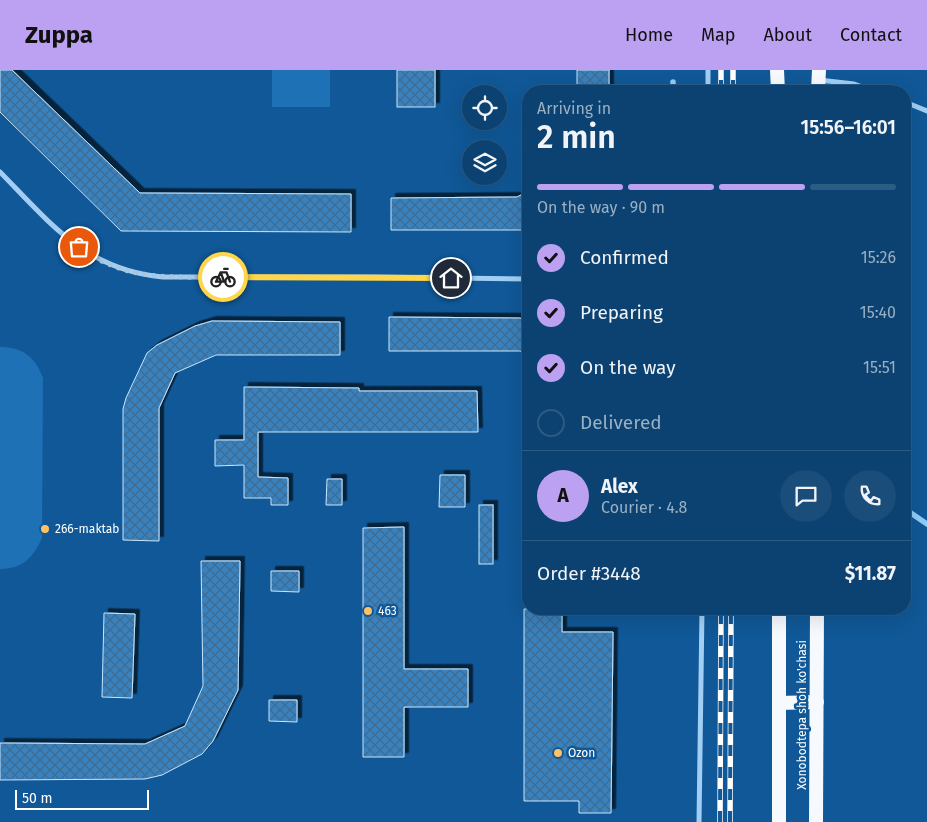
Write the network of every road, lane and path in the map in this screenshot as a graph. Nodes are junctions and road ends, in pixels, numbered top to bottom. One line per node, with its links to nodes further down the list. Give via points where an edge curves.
1 (708, 70): 4 (street)
2 (778, 70): 5 (highway)
3 (818, 80): 6 (street)
4 (708, 85)
5 (778, 85)
6 (857, 85)
7 (911, 104): 8 (street)
8 (927, 111)
9 (0, 172): 10 (street, via 79,247 104,263 133,273 163,277 373,276)
10 (522, 280)
11 (702, 615): 16 (street)
12 (779, 615): 15 (highway, Xonobodtepa shoh ko'chasi)
13 (817, 615): 14 (highway, Xonobodtepa shoh ko'chasi)
14 (817, 702): 15 (highway); 18 (highway, Xonobodtepa shoh ko'chasi)
15 (779, 703): 17 (highway, Xonobodtepa shoh ko'chasi)
16 (699, 822)
17 (779, 822)
18 (816, 822)

